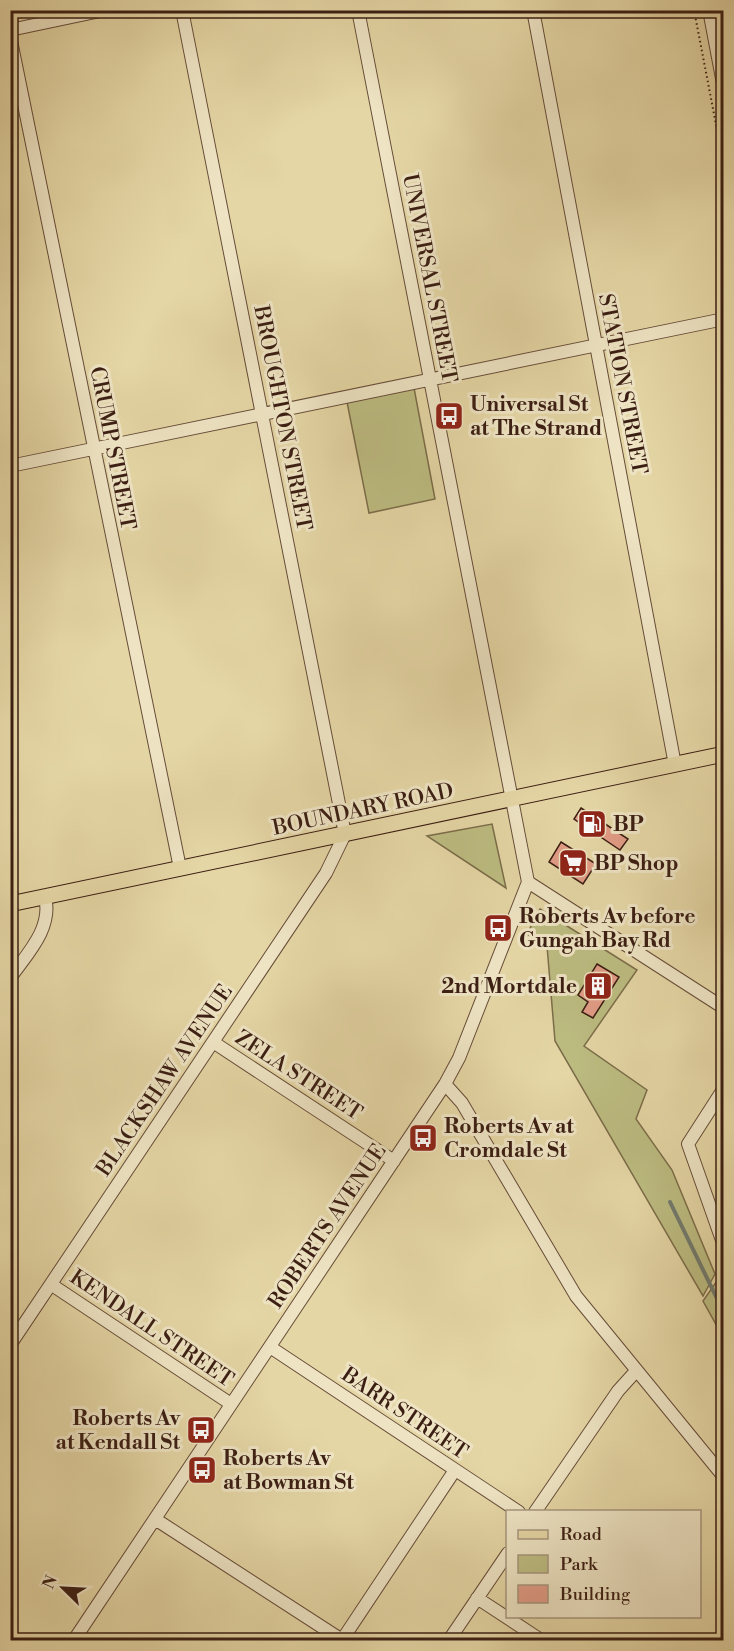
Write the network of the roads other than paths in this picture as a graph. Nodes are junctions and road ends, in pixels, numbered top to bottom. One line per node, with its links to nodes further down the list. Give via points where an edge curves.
1 (105, 10): 6 (street)
2 (182, 10): 12 (street, BROUGHTON STREET)
3 (358, 10): 11 (street, UNIVERSAL STREET)
4 (534, 10): 10 (street, STATION STREET)
5 (709, 10): 8 (street)
6 (10, 30)
7 (10, 36): 13 (street, CRUMP STREET)
8 (723, 89)
9 (723, 319): 10 (street)
10 (595, 346): 11 (street); 16 (street, STATION STREET)
11 (430, 379): 12 (street); 17 (street, UNIVERSAL STREET)
12 (263, 413): 13 (street); 18 (street, BROUGHTON STREET)
13 (93, 449): 14 (street); 19 (street, CRUMP STREET)
14 (10, 466)
15 (723, 754): 16 (main road, BOUNDARY ROAD)
16 (675, 765): 17 (main road, BOUNDARY ROAD)
17 (512, 799): 18 (main road, BOUNDARY ROAD); 20 (street)
18 (345, 834): 19 (main road, BOUNDARY ROAD); 25 (street, BLACKSHAW AVENUE, via 326,873)
19 (180, 868): 21 (main road, BOUNDARY ROAD)
20 (528, 882): 24 (street); 26 (street, ROBERTS AVENUE)
21 (45, 897): 22 (main road, BOUNDARY ROAD); 23 (street, via 48,912 44,925)
22 (12, 898)
23 (10, 978)
24 (723, 1008)
25 (213, 1042): 28 (street, ZELA STREET); 30 (street, BLACKSHAW AVENUE)
26 (446, 1084): 28 (street, ROBERTS AVENUE); 33 (street, via 462,1103 565,1279)
27 (723, 1088): 29 (street, via 688,1144)
28 (394, 1161): 32 (street, ROBERTS AVENUE)
29 (723, 1246)
30 (52, 1285): 31 (street, BLACKSHAW AVENUE); 34 (street, KENDALL STREET)
31 (10, 1345)
32 (270, 1347): 34 (street, ROBERTS AVENUE); 35 (street, BARR STREET)
33 (636, 1371): 36 (street); 38 (street, via 618,1391)
34 (231, 1404): 39 (street, ROBERTS AVENUE)
35 (455, 1470): 37 (street, BARR STREET); 44 (street)
36 (723, 1477)
37 (516, 1510)
38 (537, 1510)
39 (156, 1519): 44 (street); 45 (street, ROBERTS AVENUE)
40 (506, 1554): 41 (street)
41 (477, 1598): 42 (street); 46 (street)
42 (506, 1617)
43 (507, 1618): 47 (street)
44 (342, 1640)
45 (74, 1641)
46 (449, 1641)
47 (542, 1641)

